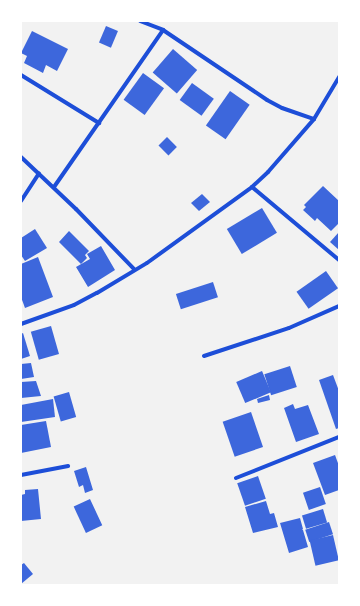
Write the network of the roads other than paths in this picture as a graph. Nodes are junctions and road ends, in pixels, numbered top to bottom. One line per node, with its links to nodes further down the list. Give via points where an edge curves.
1 (140, 21): 2 (street)
2 (162, 30): 5 (street, via 267,100); 6 (street)
3 (21, 75): 6 (street)
4 (339, 77): 5 (street)
5 (314, 119): 10 (street)
6 (99, 123): 9 (street)
7 (21, 157): 8 (street)
8 (39, 173): 9 (street); 11 (street)
9 (54, 187): 13 (street)
10 (252, 187): 12 (street); 13 (street, via 147,263)
11 (21, 201)
12 (339, 260)
13 (134, 269): 15 (street, via 74,305)
14 (339, 306): 16 (street, via 289,328)
15 (21, 324)
16 (204, 356)
17 (339, 437): 20 (street)
18 (68, 466): 19 (street)
19 (21, 475)
20 (236, 478)

